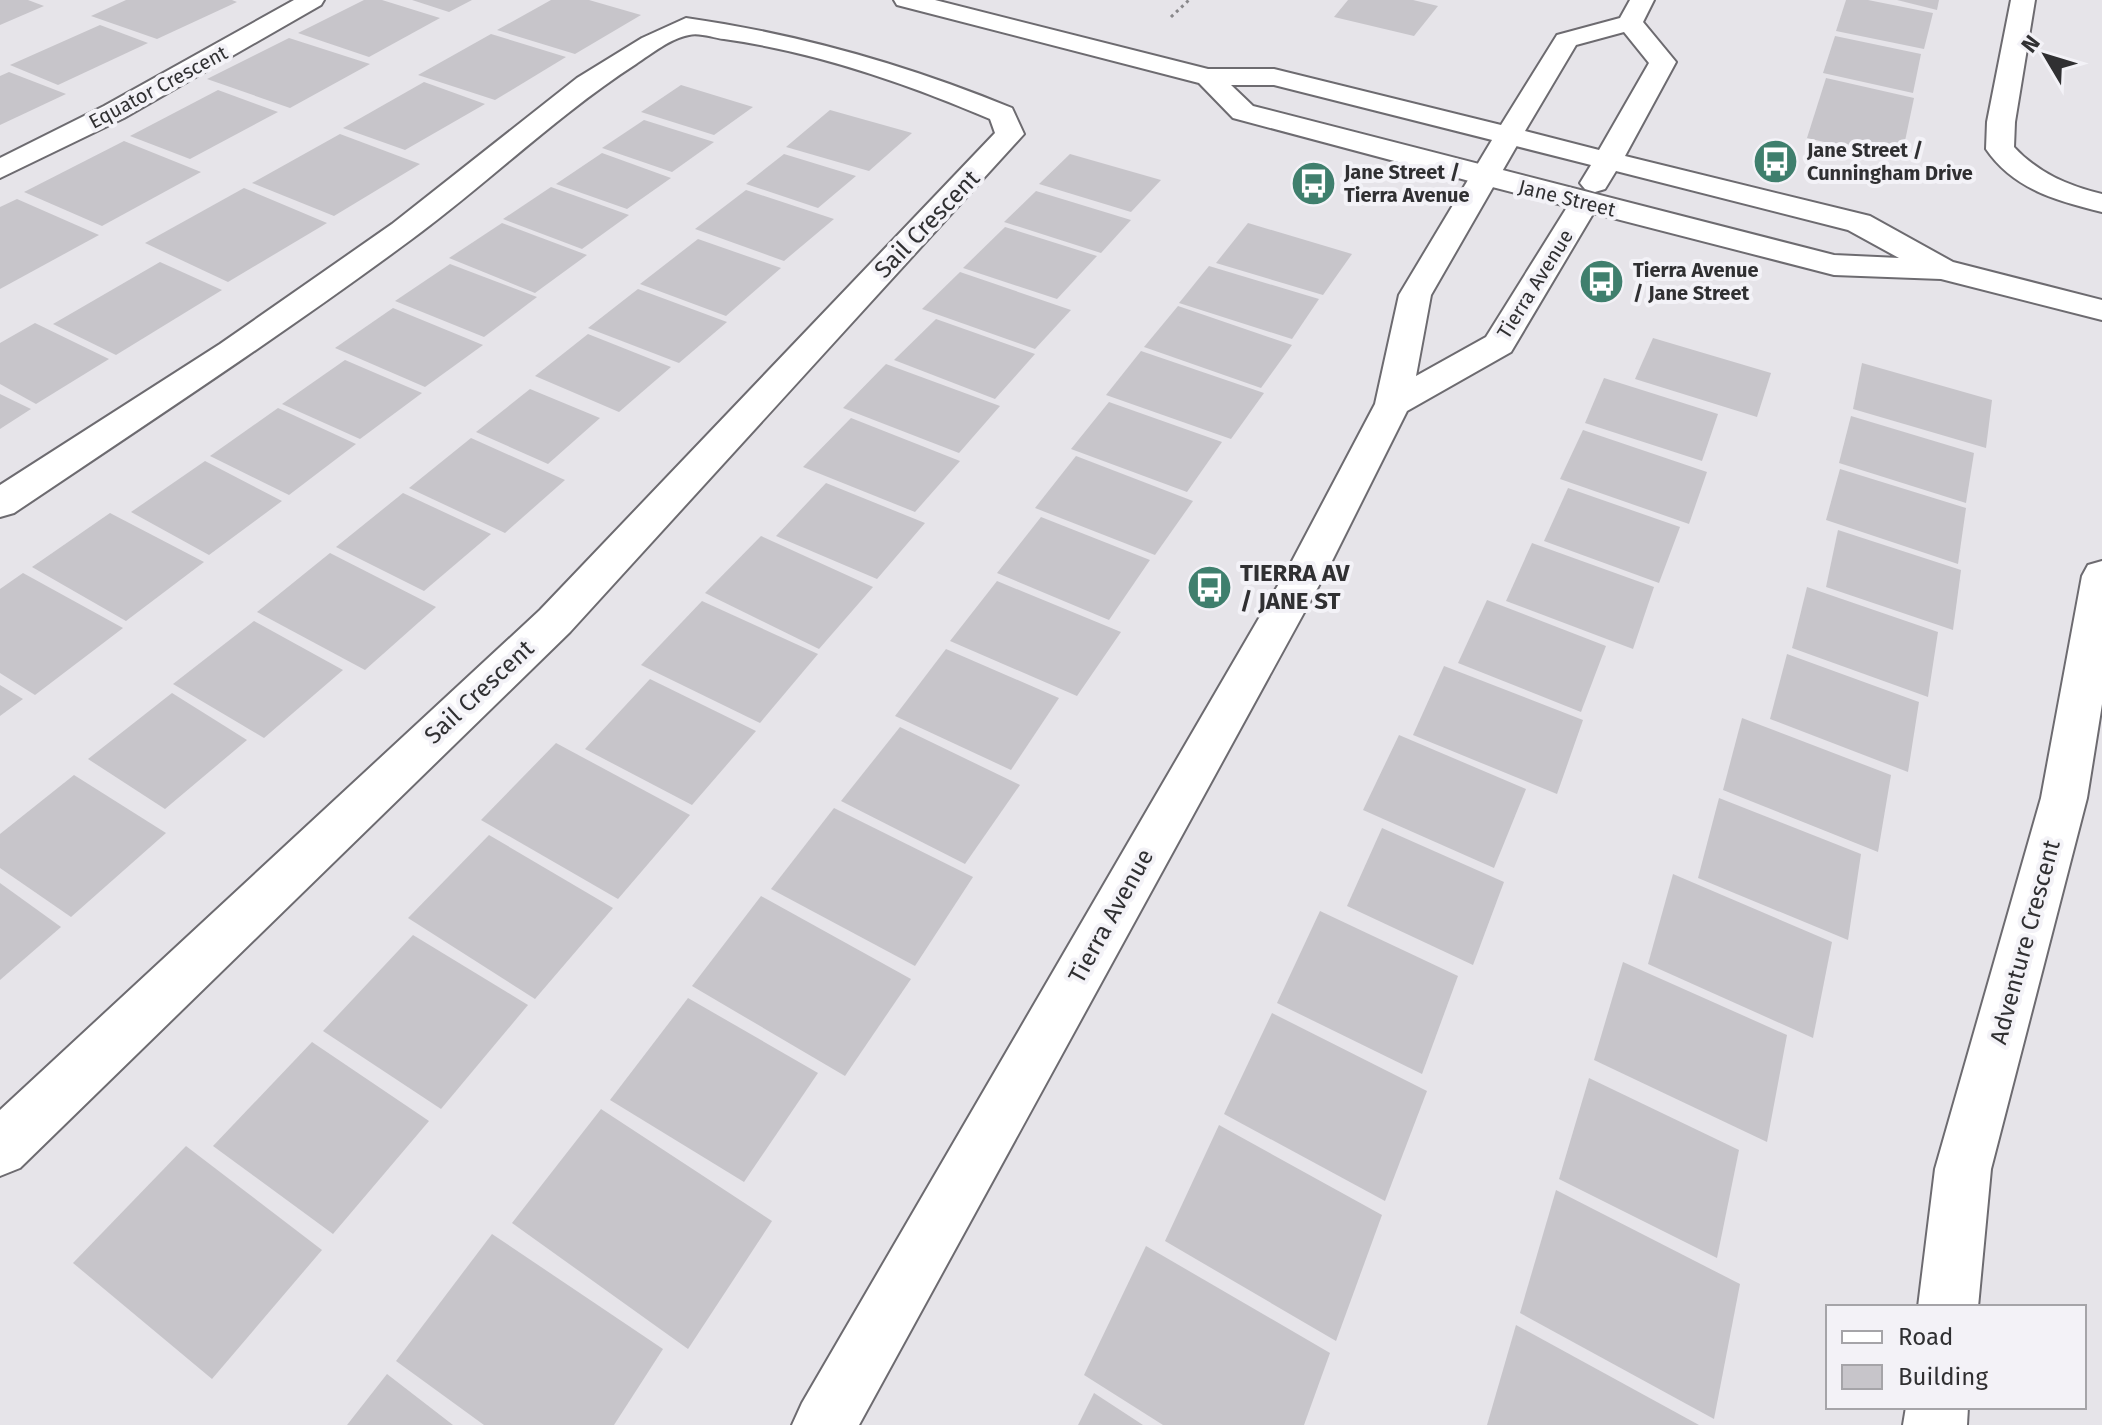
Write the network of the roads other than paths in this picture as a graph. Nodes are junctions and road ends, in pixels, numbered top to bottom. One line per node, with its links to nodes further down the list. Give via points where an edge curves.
1 (312, 0): 8 (street, Equator Crescent, via 114,112)
2 (906, 0): 5 (street, Jane Street)
3 (2023, 0): 11 (street, via 2000,149 2025,176)
4 (1636, 12): 6 (street, Tierra Avenue, via 1566,40); 7 (street, Tierra Avenue, via 1663,62)
5 (1208, 77): 6 (street, Jane Street, via 1274,77); 9 (street, Jane Street, via 1243,112)
6 (1509, 135): 7 (street, Jane Street); 9 (street, Tierra Avenue)
7 (1607, 159): 10 (street, Tierra Avenue); 12 (street, Jane Street, via 1859,223)
8 (0, 169)
9 (1483, 176): 10 (street, Jane Street); 14 (street, Tierra Avenue, via 1415,295)
10 (1585, 202): 12 (street, Jane Street, via 1834,265); 14 (street, Tierra Avenue, via 1499,344)
11 (2102, 203)
12 (1942, 269): 13 (street, Jane Street)
13 (2102, 310)
14 (1393, 404): 19 (street, Tierra Avenue, via 1309,567)
15 (0, 503): 17 (street, Sail Crescent, via 232,352 403,231 587,84 686,26 831,54 947,91 1002,114 1010,134 555,621)
16 (2102, 576): 18 (street, Adventure Crescent, via 2064,798 1963,1169)
17 (0, 1148)
18 (1948, 1305)
19 (824, 1425)

